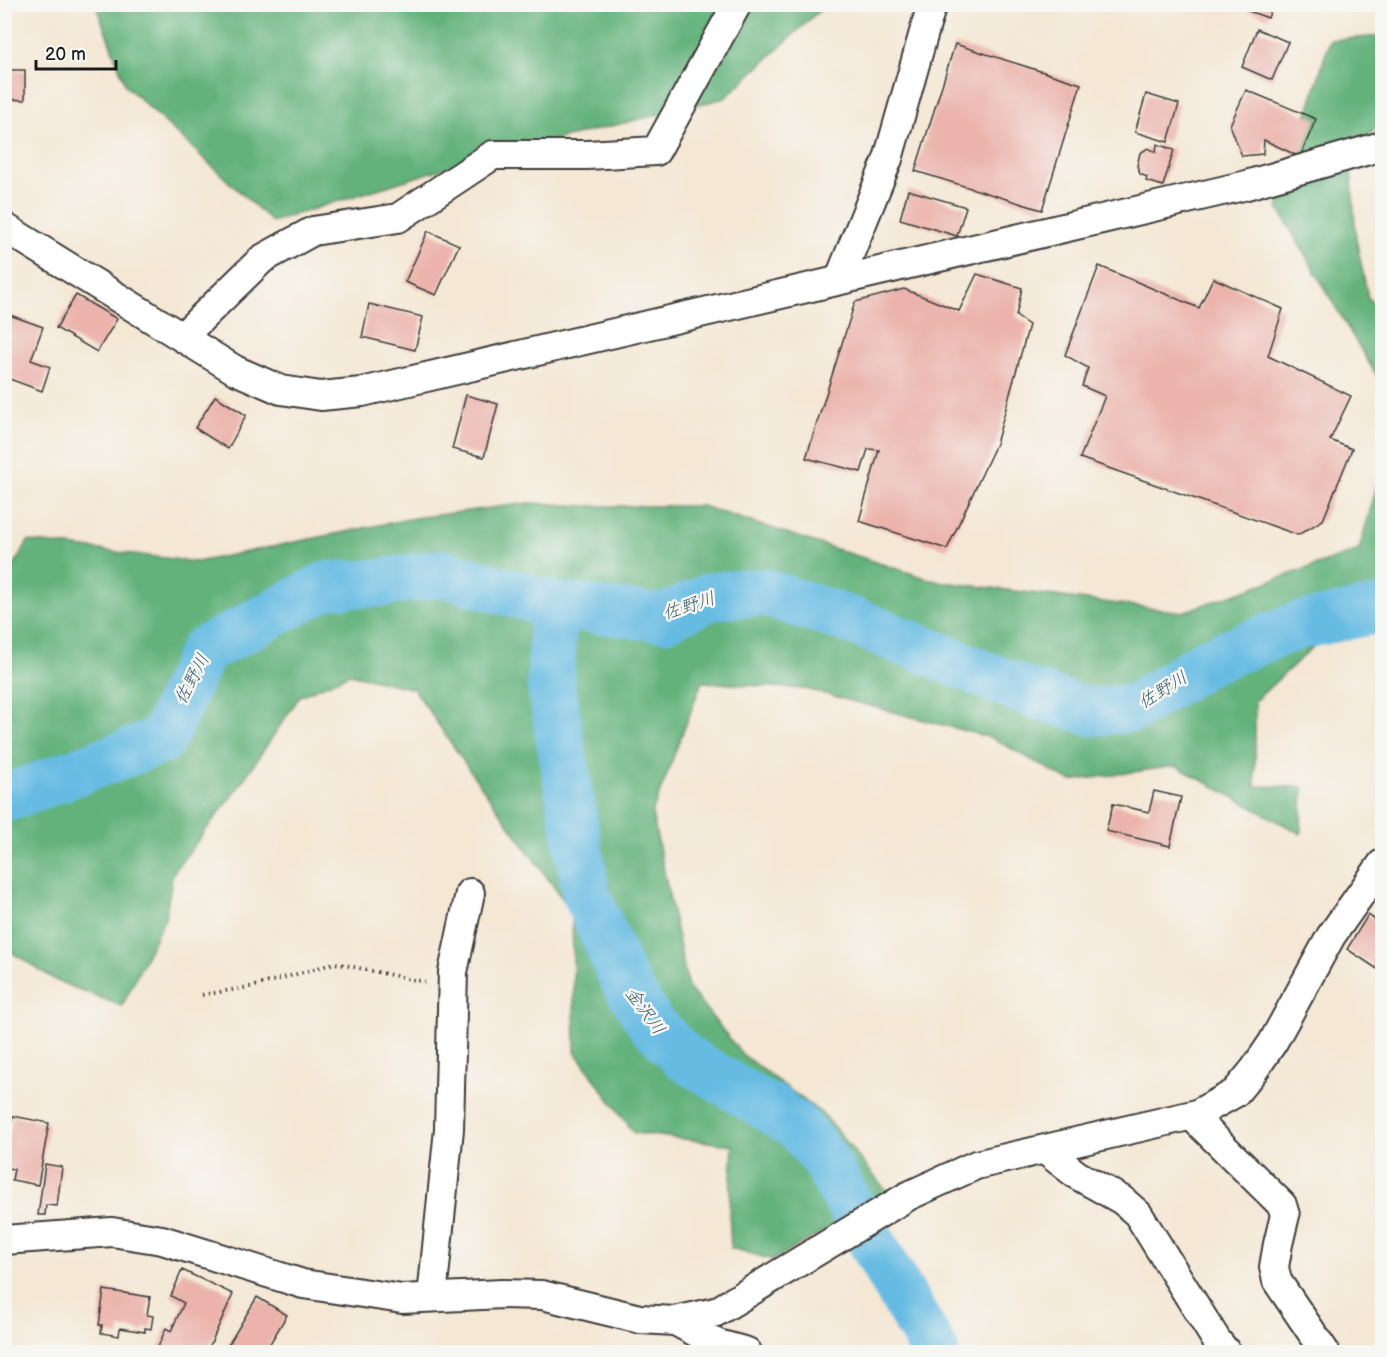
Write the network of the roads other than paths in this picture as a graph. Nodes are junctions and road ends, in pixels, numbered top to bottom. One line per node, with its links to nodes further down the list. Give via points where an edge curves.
1 (737, 4): 6 (street, via 656,151 493,155 398,218 313,231 262,259)
2 (932, 4): 5 (street, via 888,159)
3 (1383, 146): 5 (street, via 1243,186)
4 (4, 227): 6 (street)
5 (838, 280): 6 (street, via 362,392 321,396 281,390 236,370)
6 (183, 336)
7 (1383, 864): 9 (street, via 1331,936 1254,1070 1235,1093)
8 (470, 892): 12 (street, via 453,972 449,1129)
9 (1192, 1116): 10 (street); 16 (street, via 1282,1205 1285,1215 1274,1267 1277,1281)
10 (1045, 1150): 13 (street, via 976,1165 908,1196 717,1312); 15 (street, via 1138,1214)
11 (4, 1240): 12 (street, via 112,1232 162,1240 303,1284 402,1299)
12 (432, 1297): 13 (street, via 542,1295 640,1319)
13 (675, 1321): 14 (street, via 717,1344)
14 (747, 1353)
15 (1226, 1353)
16 (1324, 1353)

